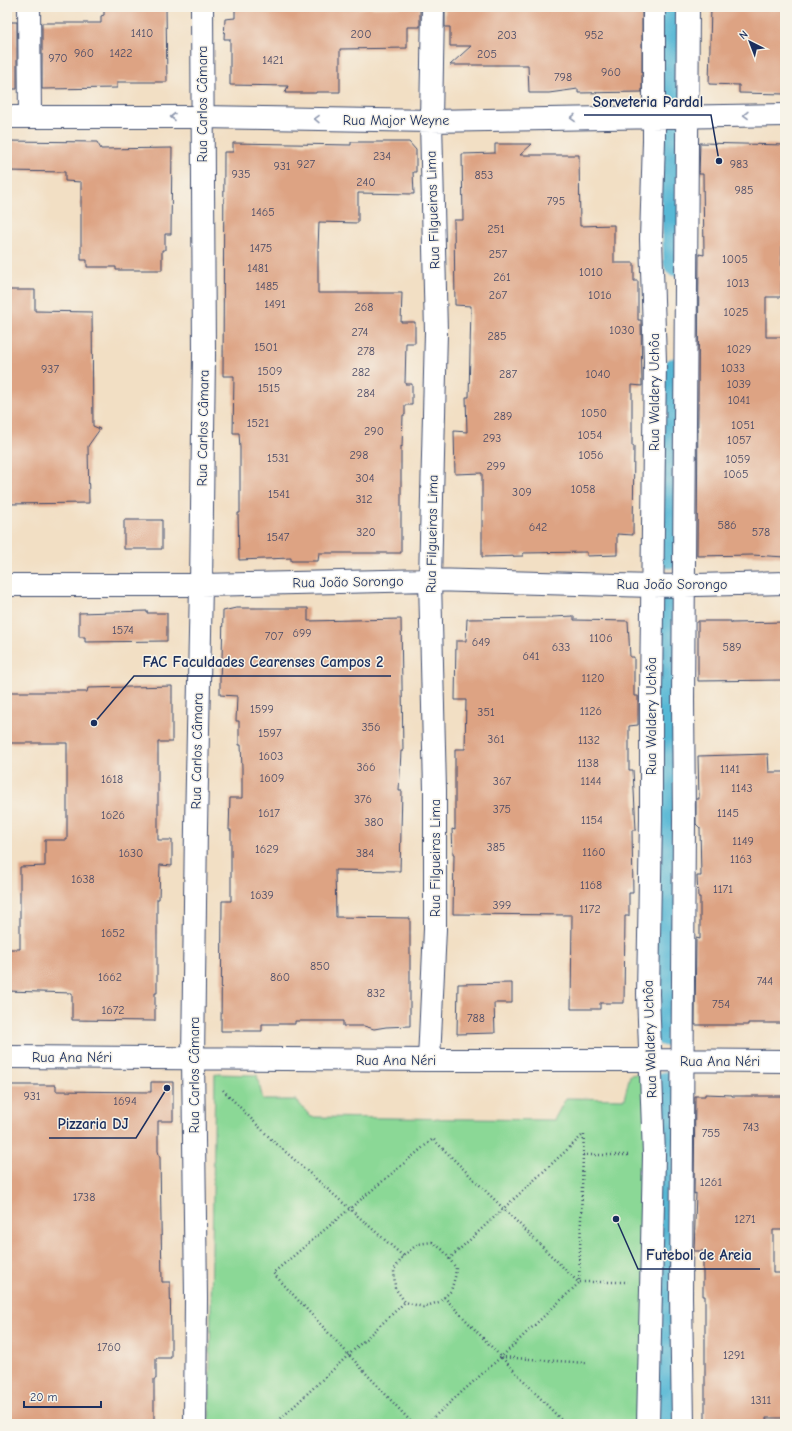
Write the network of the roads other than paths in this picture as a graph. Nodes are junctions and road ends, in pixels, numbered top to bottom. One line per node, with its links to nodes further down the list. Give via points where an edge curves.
1 (30, 7): 10 (street)
2 (202, 7): 11 (street, Rua Carlos Câmara)
3 (434, 7): 12 (street, Rua Filgueiras Lima)
4 (654, 7): 7 (street, Rua Waldery Uchôa)
5 (688, 7): 8 (street)
6 (785, 114): 8 (street, Rua Major Weyne, one-way to 8)
7 (654, 116): 8 (street, Rua Major Weyne); 12 (street, Rua Major Weyne, one-way to 12); 18 (street, Rua Waldery Uchôa, via 650,239 655,361)
8 (687, 116): 17 (street)
9 (7, 117): 10 (street, Rua Major Weyne)
10 (30, 117): 11 (street, Rua Major Weyne, one-way to 10)
11 (202, 118): 12 (street, Rua Major Weyne, one-way to 11); 16 (street, Rua Carlos Câmara, via 204,355)
12 (431, 121): 13 (street, Rua Filgueiras Lima, via 436,332)
13 (430, 580): 16 (street, Rua João Sorongo); 18 (street, Rua João Sorongo); 21 (street, Rua Filgueiras Lima, via 435,929)
14 (785, 583): 17 (street, Rua João Sorongo)
15 (7, 585): 16 (street, Rua João Sorongo)
16 (201, 585): 20 (street, Rua Carlos Câmara)
17 (684, 585): 18 (street, Rua João Sorongo); 23 (street)
18 (653, 586): 22 (street, Rua Waldery Uchôa, via 648,994)
19 (7, 1057): 20 (street, Rua Ana Néri)
20 (193, 1059): 21 (street, Rua Ana Néri); 25 (street, Rua Carlos Câmara)
21 (429, 1060): 22 (street, Rua Ana Néri)
22 (650, 1060): 23 (street, Rua Ana Néri); 26 (street, Rua Waldery Uchôa, via 654,1155)
23 (682, 1061): 24 (street, Rua Ana Néri); 27 (street)
24 (785, 1061)
25 (195, 1424)
26 (648, 1424)
27 (683, 1424)

